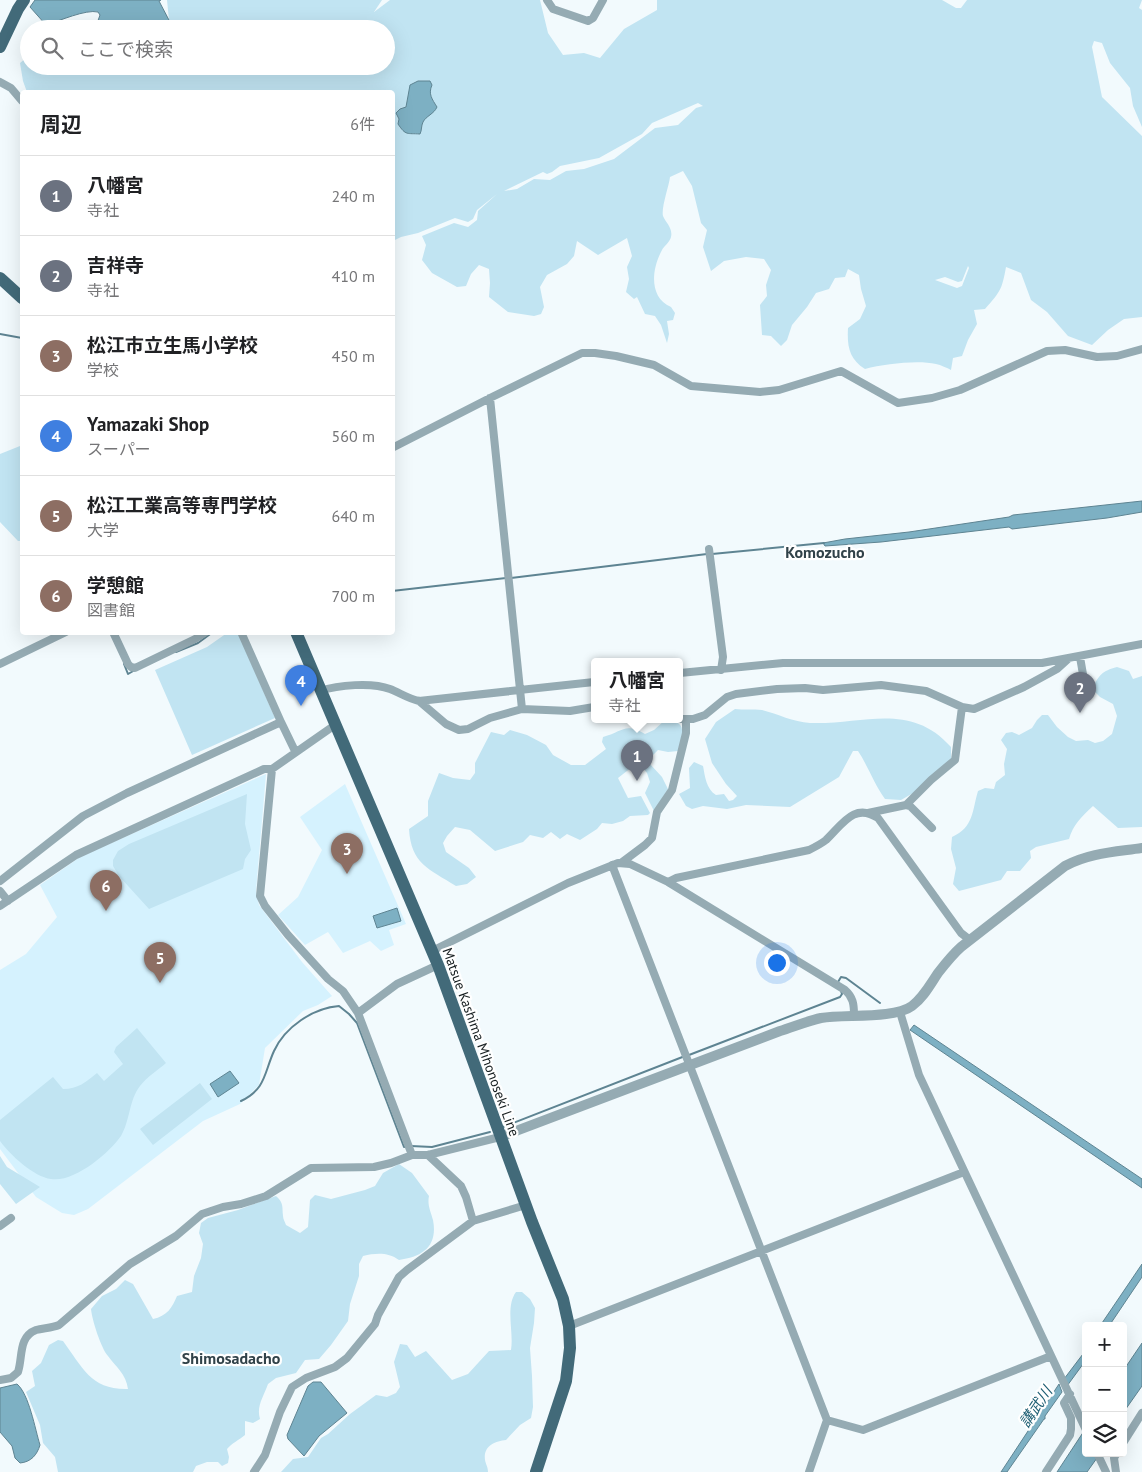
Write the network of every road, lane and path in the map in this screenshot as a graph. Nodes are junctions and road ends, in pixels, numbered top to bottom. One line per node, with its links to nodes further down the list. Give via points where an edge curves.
1 (24, 0): 4 (main road)
2 (547, 0): 3 (street, via 553,9 588,21)
3 (603, 0)
4 (0, 47)
5 (0, 82): 6 (street)
6 (20, 99)
7 (0, 278): 8 (main road)
8 (20, 296)
9 (1142, 349): 10 (street, via 1117,356 1097,357 1064,350 1047,351 946,395 898,403 840,371 779,390 760,392 691,386 654,365 586,352)
10 (490, 398): 11 (street); 25 (street)
11 (395, 446)
12 (709, 549): 22 (street, via 724,657)
13 (60, 635): 21 (street)
14 (115, 635): 15 (street, via 128,664 135,668)
15 (201, 635)
16 (242, 635): 33 (street)
17 (297, 635): 26 (main road, Matsue Kashima Mihonoseki Line)
18 (1142, 644): 19 (street)
19 (1080, 657): 20 (street); 27 (street, via 1085,686)
20 (1068, 659): 22 (street, via 1028,664 783,663); 29 (street, via 1057,669 981,707)
21 (0, 664)
22 (721, 670): 23 (street)
23 (683, 672)
24 (591, 682): 25 (street)
25 (521, 690): 28 (street); 31 (street)
26 (320, 691): 28 (street, via 377,686); 34 (main road, Matsue Kashima Mihonoseki Line)
27 (1079, 697)
28 (419, 701): 31 (street, via 446,724 459,730)
29 (962, 706): 32 (street, via 926,691 881,685 791,689 726,697 705,715); 37 (street, via 955,760)
30 (591, 707): 31 (street, via 570,711)
31 (522, 709)
32 (683, 719): 41 (street, via 686,734 672,790 657,812 652,838)
33 (281, 722): 35 (street); 43 (street, via 89,812)
34 (335, 725): 35 (street); 49 (main road, Matsue Kashima Mihonoseki Line)
35 (295, 751): 36 (street)
36 (272, 769): 46 (street, via 264,769 76,855); 51 (street, via 261,877 262,900 288,935 343,991)
37 (906, 805): 38 (street); 39 (street)
38 (868, 813): 44 (street, via 849,817 826,840 809,850); 48 (street, via 878,818 961,933)
39 (932, 828)
40 (1142, 848): 48 (street, via 1088,856 1064,866)
41 (621, 863): 42 (street); 44 (street)
42 (612, 865): 49 (street, via 568,883); 54 (street)
43 (0, 882)
44 (668, 882): 53 (street, via 845,990 852,996)
45 (0, 891): 46 (street)
46 (8, 901): 47 (street)
47 (0, 906)
48 (970, 940): 52 (street, via 948,960 923,995)
49 (432, 951): 50 (main road, Matsue Kashima Mihonoseki Line)
50 (438, 965): 51 (street, via 397,984); 55 (main road, Matsue Kashima Mihonoseki Line)
51 (358, 1012): 56 (street)
52 (900, 1012): 53 (street); 58 (street, via 913,1061)
53 (854, 1015): 54 (street, via 818,1019)
54 (690, 1066): 55 (street); 63 (street)
55 (500, 1137): 57 (street); 59 (main road, Matsue Kashima Mihonoseki Line)
56 (412, 1155): 57 (street); 66 (street, via 374,1167 312,1168 266,1196 202,1214 176,1236 130,1264 59,1325 36,1330 26,1338 22,1344 18,1372 11,1378)
57 (428, 1155): 61 (street, via 461,1186)
58 (964, 1172): 63 (street); 65 (street)
59 (526, 1204): 61 (street); 64 (main road, Matsue Kashima Mihonoseki Line, via 563,1299)
60 (11, 1218): 62 (street)
61 (473, 1221): 74 (street, via 399,1277 375,1324 347,1358 292,1387 265,1455)
62 (0, 1226)
63 (761, 1250): 64 (street); 69 (street)
64 (569, 1326): 75 (main road, Matsue Kashima Mihonoseki Line, via 566,1381)
65 (1051, 1356): 67 (street); 69 (street, via 863,1430)
66 (0, 1380)
67 (1070, 1394): 70 (street); 77 (street, via 1064,1403 1071,1418 1070,1435)
68 (1142, 1413): 71 (street)
69 (827, 1420): 76 (street)
70 (1082, 1422)
71 (1127, 1437)
72 (1099, 1457): 78 (street)
73 (1115, 1457): 79 (street)
74 (254, 1472)
75 (536, 1472)
76 (809, 1472)
77 (1046, 1472)
78 (1106, 1472)
79 (1116, 1472)

